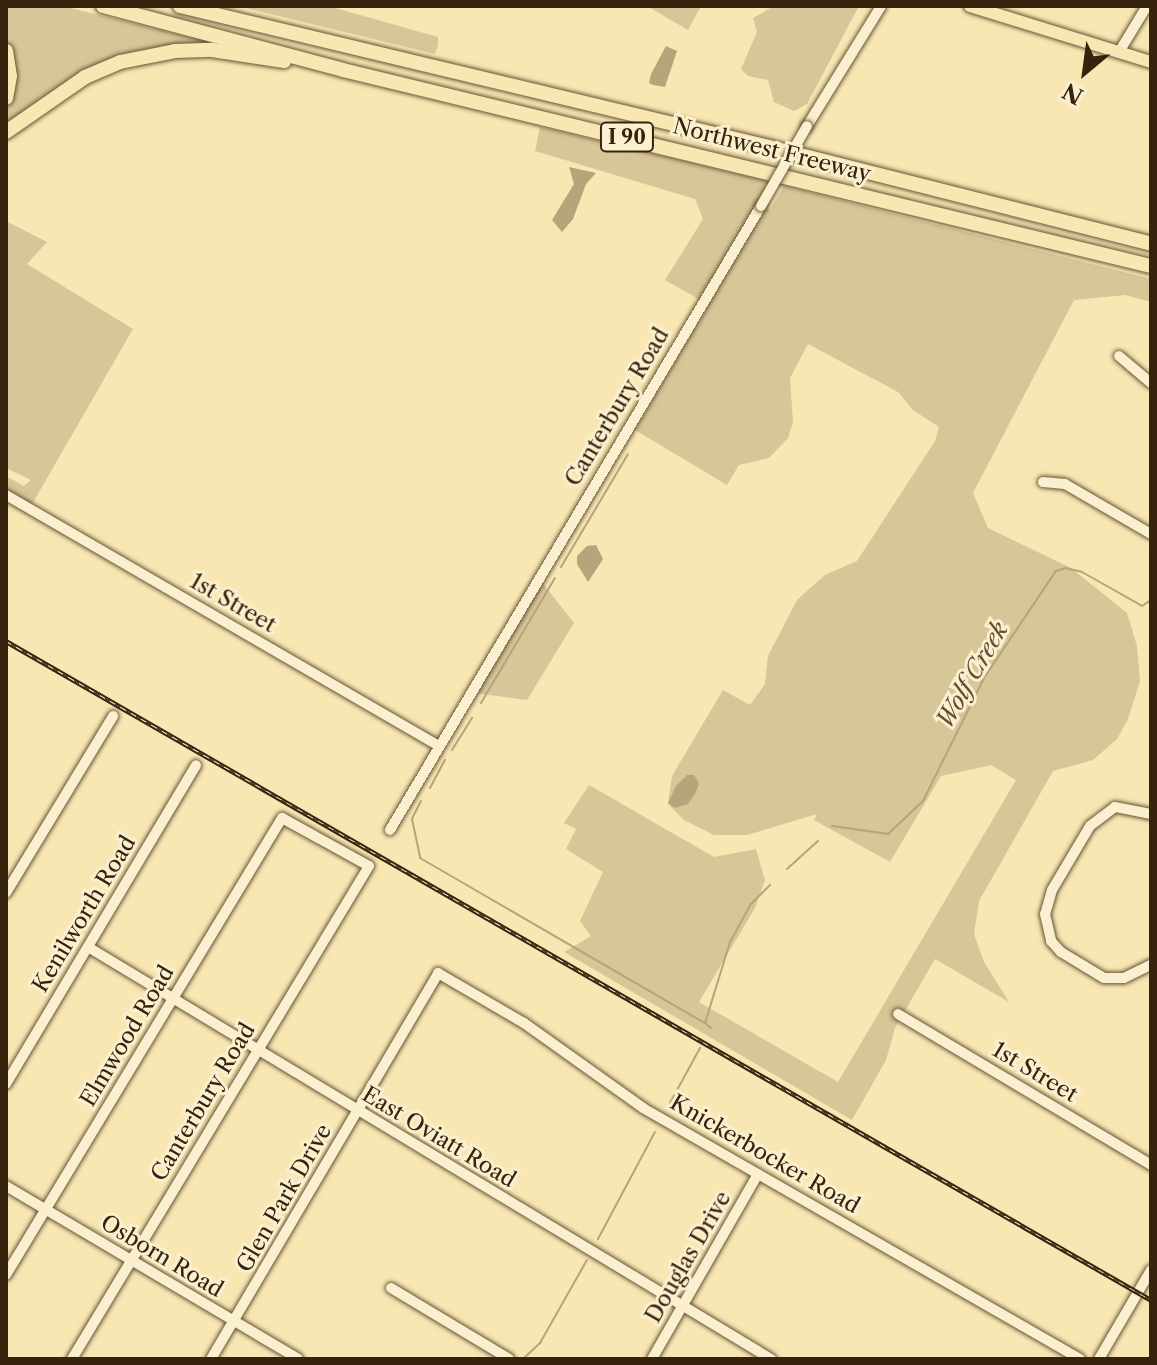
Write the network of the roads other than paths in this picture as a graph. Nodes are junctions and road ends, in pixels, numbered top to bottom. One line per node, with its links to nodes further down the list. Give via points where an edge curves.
1 (103, 6): 11 (highway, Northwest Freeway / I 90)
2 (180, 6): 7 (highway, Northwest Freeway / I 90)
3 (193, 6): 7 (highway)
4 (881, 6): 22 (street, Canterbury Road, bridge)
5 (970, 6): 9 (main road)
6 (1147, 6): 9 (street)
7 (218, 16): 14 (highway, Northwest Freeway / I 90)
8 (6, 51): 12 (highway)
9 (1119, 52): 10 (main road)
10 (1151, 62)
11 (343, 70): 13 (highway, via 212,50 175,51 120,62 85,77); 15 (highway, Northwest Freeway / I 90)
12 (6, 98)
13 (6, 132)
14 (1151, 244)
15 (1151, 266)
16 (1119, 356): 17 (street)
17 (1151, 383)
18 (1043, 482): 20 (street, via 1065,484)
19 (6, 495): 22 (street, 1st Street)
20 (1151, 534)
21 (113, 716): 27 (street)
22 (439, 746): 25 (street, Canterbury Road)
23 (196, 765): 28 (street, Kenilworth Road)
24 (1151, 814): 29 (street, via 1115,807 1090,826 1052,890 1045,914 1051,941 1061,952 1104,978 1124,978)
25 (390, 830)
26 (369, 866): 31 (street, Elmwood Road, via 282,818); 33 (street, Canterbury Road)
27 (6, 893)
28 (88, 947): 31 (street, East Oviatt Road); 34 (street, Kenilworth Road)
29 (1151, 965)
30 (438, 973): 35 (street, Glen Park Drive); 37 (street, Knickerbocker Road, via 524,1023 643,1108)
31 (174, 997): 33 (street, East Oviatt Road); 39 (street, Elmwood Road)
32 (898, 1014): 36 (street, 1st Street)
33 (259, 1049): 35 (street, East Oviatt Road); 40 (street, Canterbury Road)
34 (6, 1084)
35 (358, 1112): 44 (street, East Oviatt Road); 45 (street, Glen Park Drive)
36 (1151, 1165)
37 (758, 1174): 44 (street, Douglas Drive); 52 (street, Knickerbocker Road)
38 (6, 1186): 39 (street, Osborn Road)
39 (46, 1209): 40 (street, Osborn Road); 42 (street, Elmwood Road)
40 (131, 1260): 45 (street, Osborn Road); 46 (street, Canterbury Road)
41 (1151, 1270): 53 (street)
42 (6, 1275)
43 (391, 1288): 49 (street)
44 (684, 1307): 50 (street, Douglas Drive); 51 (street, East Oviatt Road)
45 (233, 1323): 47 (street, Glen Park Drive); 48 (street, Osborn Road)
46 (72, 1359)
47 (211, 1359)
48 (298, 1359)
49 (509, 1359)
50 (652, 1359)
51 (771, 1359)
52 (1080, 1359)
53 (1099, 1359)

